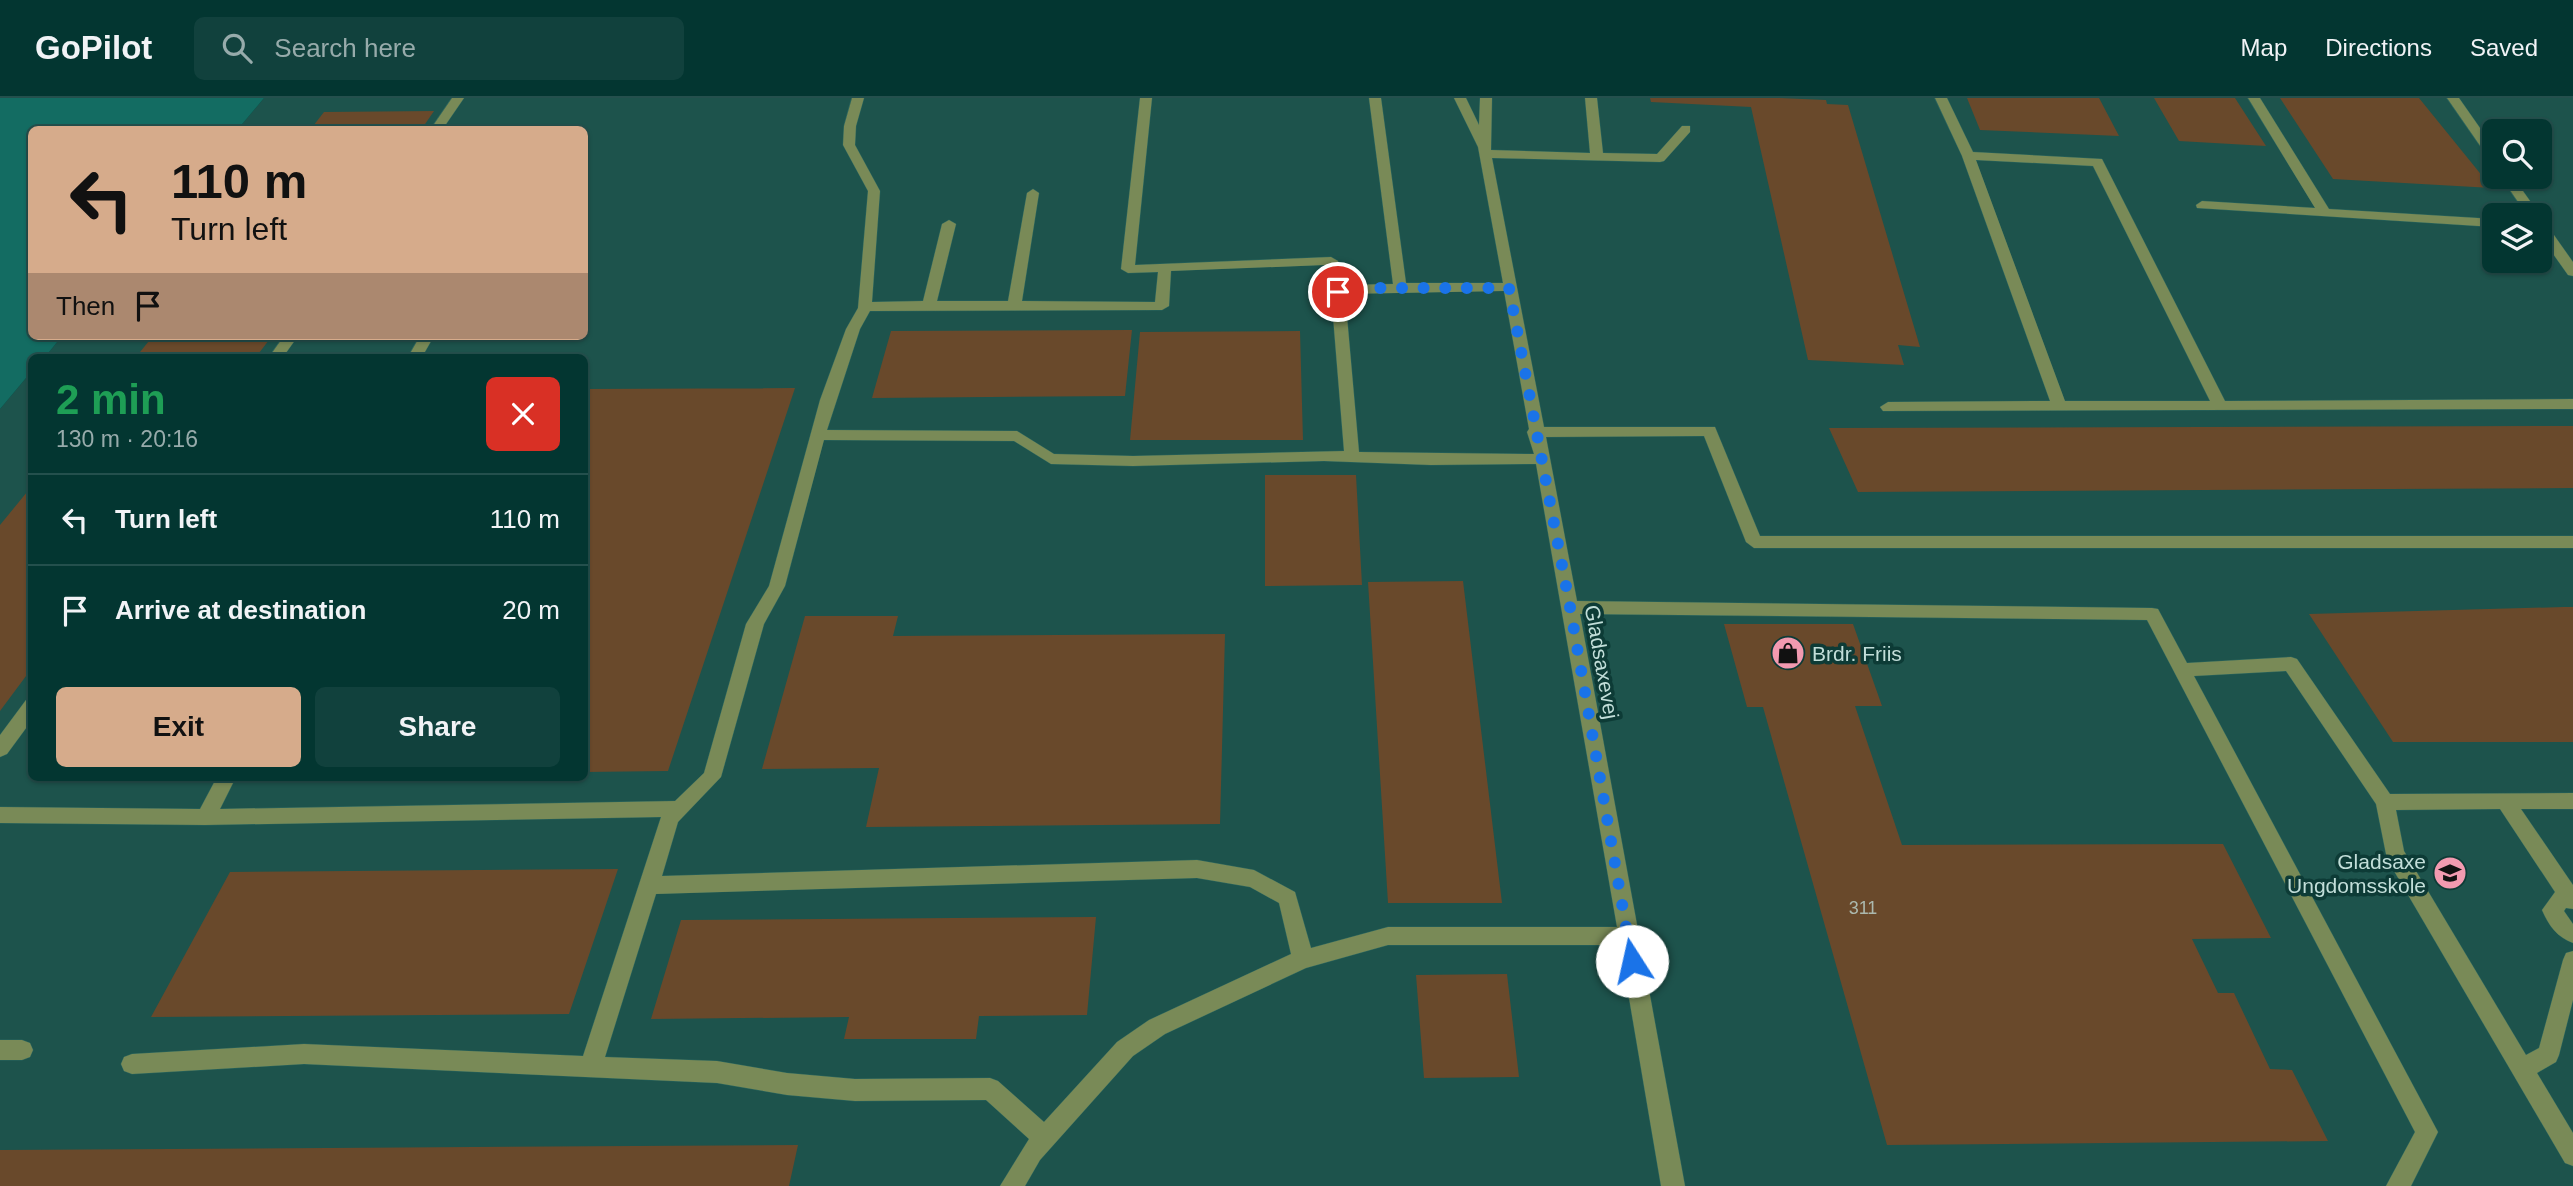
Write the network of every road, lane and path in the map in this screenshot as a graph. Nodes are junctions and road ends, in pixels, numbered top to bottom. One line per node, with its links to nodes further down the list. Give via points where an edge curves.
1 (458, 98): 11 (street)
2 (858, 98): 31 (street, via 849,145 874,191)
3 (1146, 98): 24 (street, via 1128,269)
4 (1376, 98): 26 (street)
5 (1460, 98): 14 (street, Gladsaxevej)
6 (1486, 98): 14 (street, Gladsaxevej)
7 (1591, 98): 16 (street)
8 (1941, 98): 15 (street)
9 (2253, 98): 19 (street)
10 (2454, 98): 13 (street)
11 (439, 126)
12 (1686, 129): 16 (street, via 1660,158)
13 (2482, 139)
14 (1485, 150): 16 (street); 27 (street, Gladsaxevej)
15 (1968, 156): 33 (street, via 2098,162); 35 (street)
16 (1597, 157)
17 (1033, 193): 30 (street)
18 (2202, 205): 19 (street)
19 (2325, 213): 20 (street)
20 (2482, 222)
21 (949, 224): 29 (street)
22 (2552, 239): 23 (street)
23 (2567, 256): 25 (street)
24 (1165, 267): 28 (street, via 1331,261); 30 (street, via 1162,306)
25 (2573, 272)
26 (1400, 288): 27 (street); 28 (street)
27 (1509, 288): 36 (street, Gladsaxevej)
28 (1338, 292): 38 (street)
29 (929, 305): 30 (street); 31 (street)
30 (1014, 305)
31 (865, 308): 37 (street, via 853,329)
32 (2573, 404): 33 (street)
33 (2220, 406): 35 (street)
34 (1888, 407): 35 (street)
35 (2059, 407)
36 (1535, 432): 39 (street, Gladsaxevej); 40 (street, via 1710,431 1754,542)
37 (818, 435): 38 (street, via 1017,436 1051,458 1133,461); 49 (street, via 777,586 755,625 712,777)
38 (1352, 456): 39 (street)
39 (1541, 459): 41 (street, Gladsaxevej)
40 (2573, 542)
41 (1570, 607): 42 (street, via 2152,614); 55 (street, Gladsaxevej)
42 (2181, 670): 48 (street, via 2291,664); 67 (street, via 2427,1132)
43 (28, 710): 44 (street)
44 (0, 749)
45 (225, 781): 51 (street)
46 (2573, 800): 47 (street)
47 (2505, 801): 48 (street); 53 (street)
48 (2385, 802): 62 (street, via 2394,853)
49 (679, 809): 51 (street); 52 (street, via 670,818)
50 (0, 815): 51 (street)
51 (205, 817)
52 (649, 885): 56 (street, via 1197,869 1254,879 1287,898); 61 (street)
53 (2572, 900): 54 (street, via 2562,898 2552,910)
54 (2573, 934)
55 (1627, 936): 56 (street, via 1388,936); 66 (street, Gladsaxevej)
56 (1303, 959): 63 (street, via 1157,1027 1125,1049)
57 (2573, 960): 62 (street, via 2548,1055)
58 (0, 1050): 59 (street)
59 (22, 1050)
60 (132, 1064): 61 (street, via 304,1055)
61 (591, 1066): 63 (street, via 717,1072 855,1090 990,1089)
62 (2522, 1069): 64 (street)
63 (1045, 1138): 65 (street)
64 (2573, 1155)
65 (1012, 1186)
66 (1673, 1186)
67 (2398, 1186)

